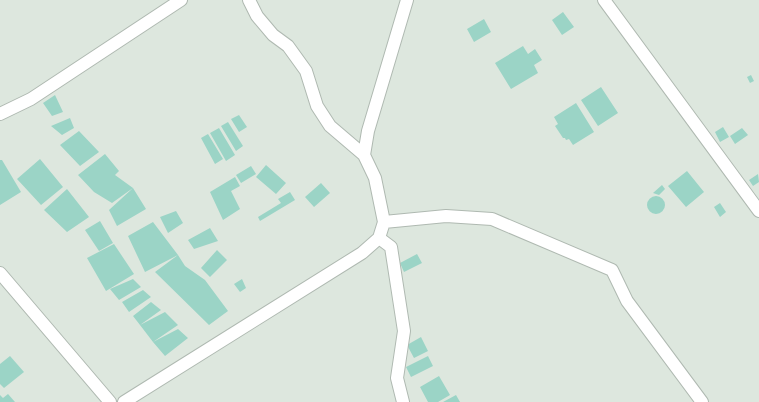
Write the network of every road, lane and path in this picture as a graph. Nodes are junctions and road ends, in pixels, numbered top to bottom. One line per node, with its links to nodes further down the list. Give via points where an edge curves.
1 (181, 0): 5 (street, via 31,99)
2 (249, 0): 6 (street, via 257,16 273,35 288,46 306,71 317,106 330,126)
3 (407, 0): 6 (street, via 368,131)
4 (604, 0): 7 (street)
5 (0, 114)
6 (364, 155): 8 (street, via 375,178)
7 (759, 211)
8 (384, 222): 9 (street); 14 (street, via 446,216 492,219 612,270 627,301)
9 (379, 238): 12 (street, via 362,253); 13 (street, via 391,247 404,331 397,378)
10 (0, 272): 11 (street)
11 (110, 402)
12 (124, 402)
13 (403, 402)
14 (702, 402)

